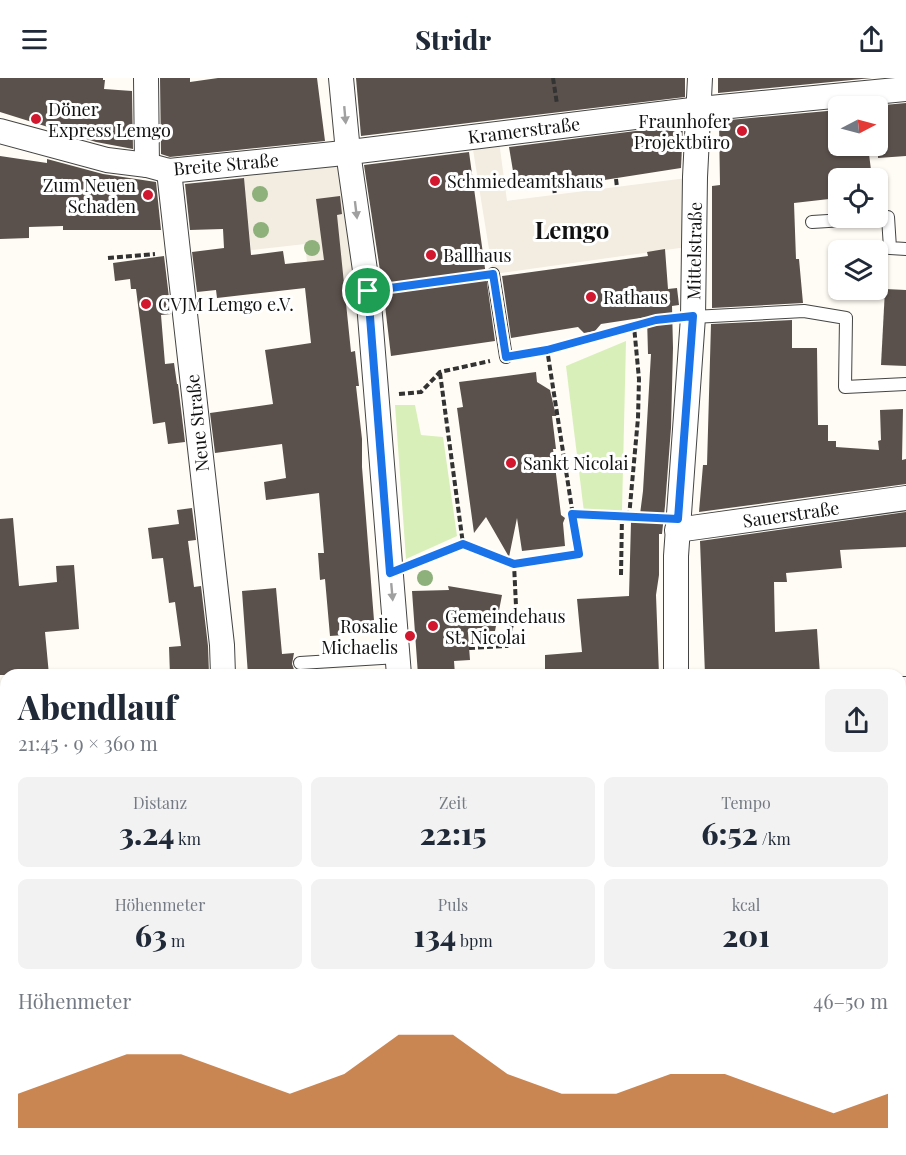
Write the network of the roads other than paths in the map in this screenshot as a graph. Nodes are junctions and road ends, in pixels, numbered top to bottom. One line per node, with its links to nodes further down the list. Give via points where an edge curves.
1 (146, 78): 8 (street, Neue Straße)
2 (342, 78): 7 (street, one-way to 7)
3 (700, 78): 5 (street, Mittelstraße)
4 (906, 89): 5 (street, Kramerstraße)
5 (700, 110): 7 (street, Kramerstraße); 14 (street, Mittelstraße)
6 (0, 131): 8 (street, Breite Straße, via 107,160)
7 (348, 152): 8 (street, Breite Straße); 20 (street, one-way to 20, via 368,291)
8 (158, 168): 21 (street, Neue Straße, via 177,251)
9 (888, 217): 12 (lane, via 890,248)
10 (828, 221): 11 (lane)
11 (812, 222)
12 (906, 249)
13 (493, 274): 15 (lane)
14 (693, 316): 16 (lane, via 804,311 846,318 845,387); 18 (street, Mittelstraße)
15 (506, 357)
16 (906, 384)
17 (906, 498): 18 (street, Sauerstraße)
18 (677, 525): 22 (street, Mittelstraße)
19 (300, 663): 20 (lane)
20 (398, 666)
21 (223, 669)
22 (676, 669)

